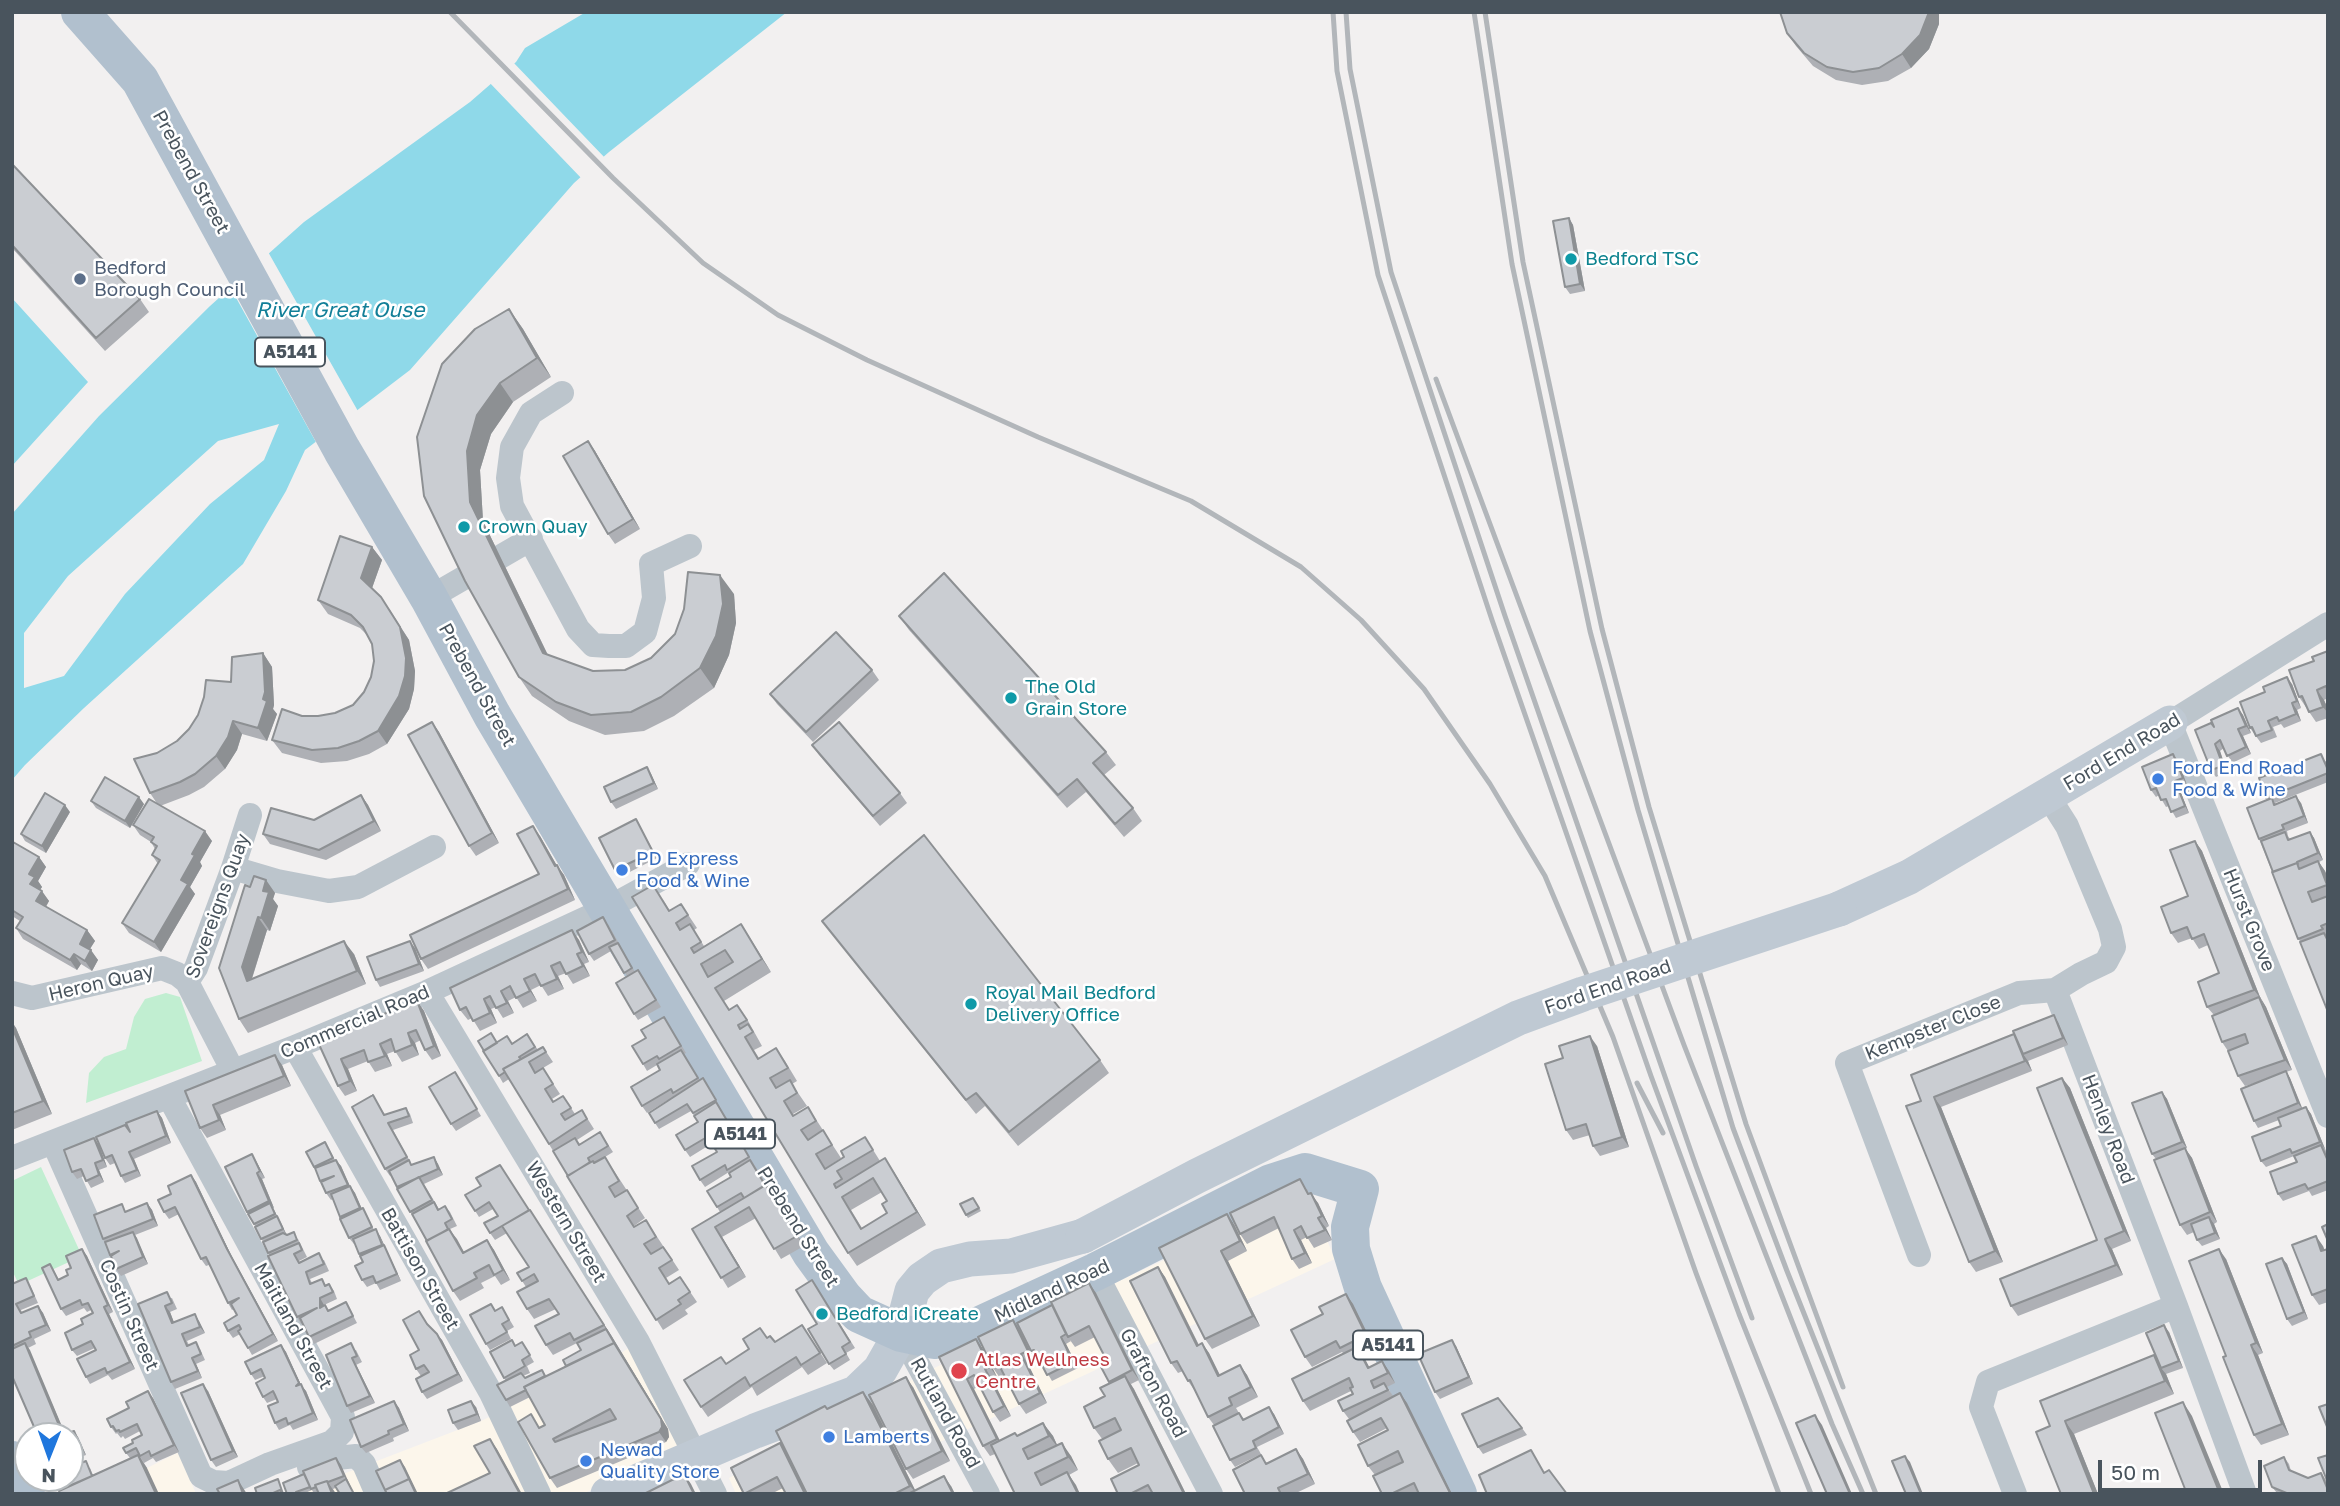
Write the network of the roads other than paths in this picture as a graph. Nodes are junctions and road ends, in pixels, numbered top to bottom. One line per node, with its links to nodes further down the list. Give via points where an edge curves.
1 (80, 12): 5 (main road, Prebend Street / A5141, via 140,80 342,450)
2 (562, 393): 3 (street, via 531,413 512,447 508,478 512,506)
3 (531, 539): 4 (street, via 578,629 593,645 609,646 626,646 645,632 654,598 651,564); 5 (street)
4 (690, 546)
5 (429, 597): 13 (main road, Prebend Street / A5141)
6 (2328, 624): 7 (street, Ford End Road)
7 (2170, 723): 8 (street, Ford End Road); 21 (street, Hurst Grove)
8 (2048, 796): 15 (street, via 2067,826 2114,947 2106,962); 27 (street, Ford End Road, bridge, via 1909,877 1839,909 1518,1018 1083,1236 1012,1256 941,1266 912,1291)
9 (250, 815): 12 (street, Sovereigns Quay)
10 (434, 846): 12 (street, via 358,887 329,891)
11 (688, 864): 13 (street, Commercial Road)
12 (233, 868): 14 (street, Sovereigns Quay)
13 (606, 909): 16 (street, Commercial Road); 27 (main road, Prebend Street / A5141, via 811,1253 859,1314)
14 (187, 982): 17 (street, Heron Quay, via 162,968 32,998); 19 (street, Sovereigns Quay)
15 (2055, 990): 24 (street, Kempster Close, via 2019,993 1847,1063); 26 (street, Henley Road)
16 (427, 992): 18 (street, Commercial Road); 28 (street, Western Street, via 638,1342)
17 (12, 993)
18 (295, 1047): 19 (street, Commercial Road); 34 (street, Battison Street, via 480,1397)
19 (233, 1071): 20 (street, Commercial Road)
20 (169, 1097): 22 (street, Commercial Road); 30 (street, Maitland Street, via 343,1417 342,1432 332,1443 229,1483)
21 (2328, 1116)
22 (53, 1142): 23 (street, Commercial Road); 30 (street, Costin Street, via 201,1476)
23 (12, 1158)
24 (1919, 1255)
25 (1095, 1272): 27 (main road, Midland Road / A5141, via 965,1332 934,1340); 38 (street, Grafton Road); 39 (main road, Midland Road / A5141, via 1271,1183 1305,1172 1360,1189 1350,1227 1351,1249 1363,1288)
26 (2176, 1306): 40 (street, via 1987,1382 1981,1407); 41 (street, Henley Road)
27 (901, 1333): 28 (street, via 880,1370 856,1393); 37 (street, Rutland Road)
28 (698, 1455): 35 (street); 36 (street, Western Street)
29 (12, 1460): 31 (main road)
30 (213, 1482)
31 (26, 1494)
32 (240, 1494): 33 (street, via 337,1458 356,1456)
33 (377, 1494)
34 (539, 1494)
35 (608, 1494)
36 (715, 1494)
37 (989, 1494)
38 (1211, 1494)
39 (1458, 1494)
40 (2015, 1494)
41 (2245, 1494)

